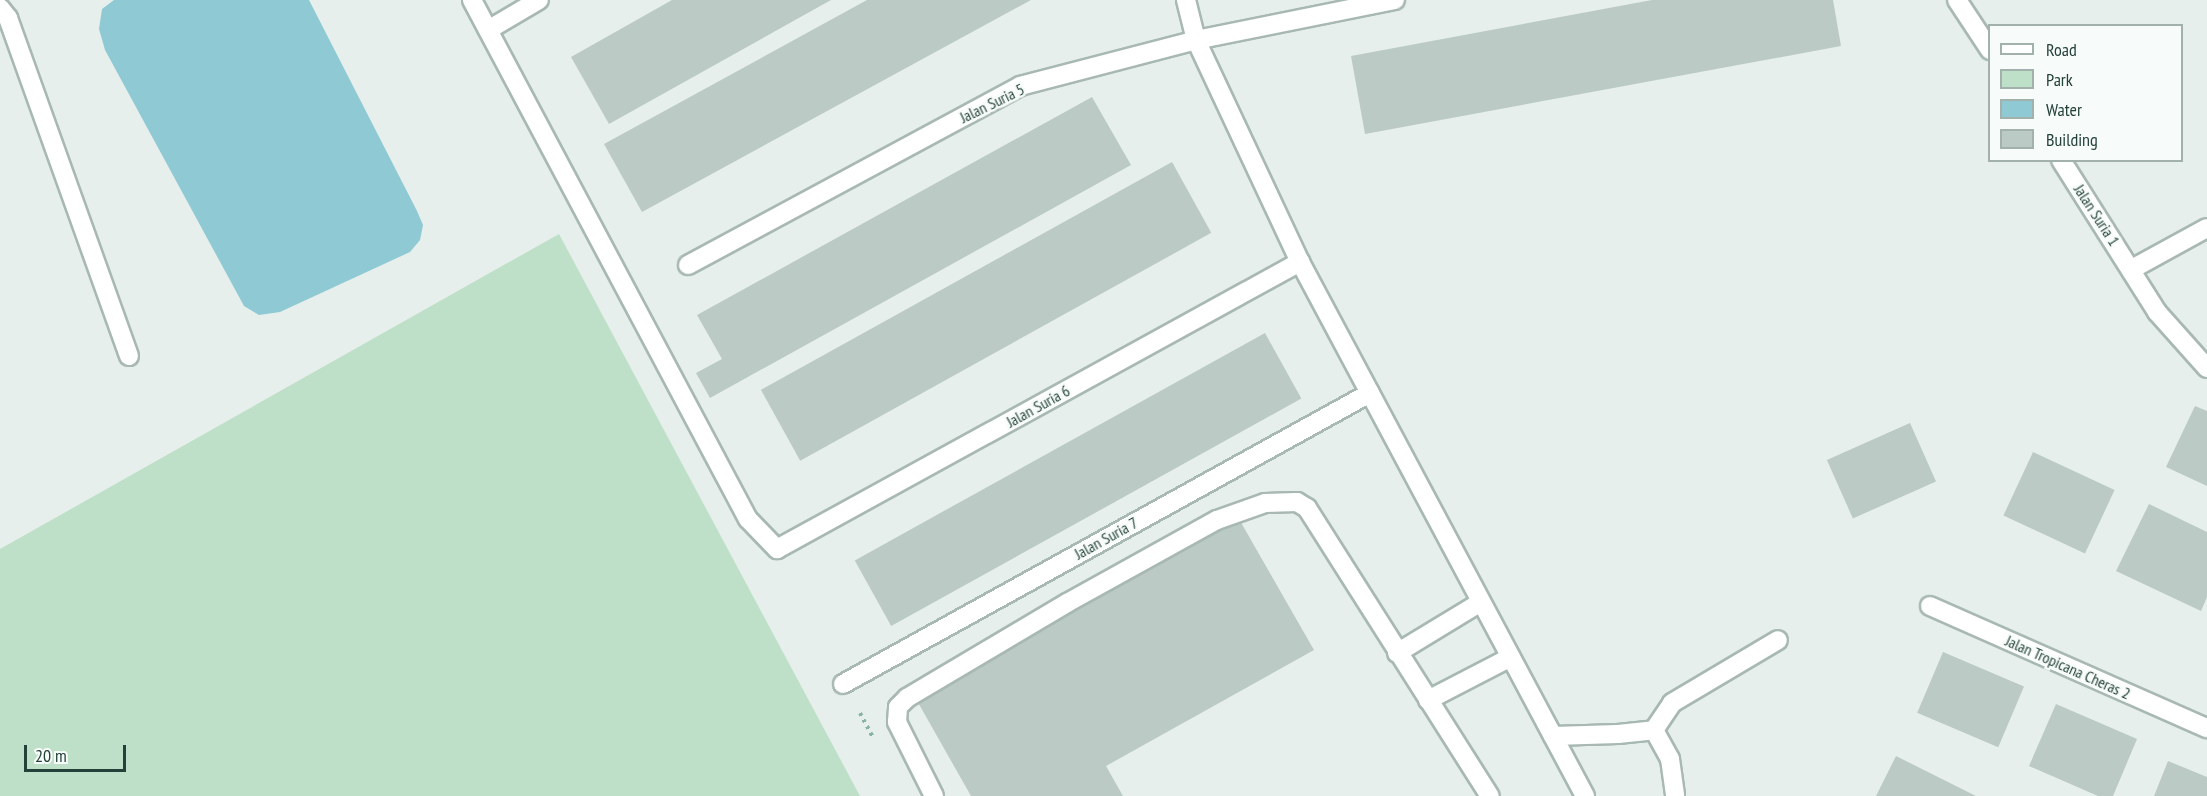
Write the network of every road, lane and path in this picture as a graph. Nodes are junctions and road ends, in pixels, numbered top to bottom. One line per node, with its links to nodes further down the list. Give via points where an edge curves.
1 (471, 0): 7 (street)
2 (539, 0): 7 (street)
3 (1186, 0): 8 (street)
4 (1395, 0): 8 (street, Jalan Suria 5)
5 (1957, 0): 9 (street)
6 (0, 8): 15 (street, via 8,18)
7 (488, 30): 12 (street, Jalan Suria 6, via 748,519 777,549)
8 (1196, 40): 12 (street); 13 (street, Jalan Suria 5, via 1020,86)
9 (1988, 48)
10 (2062, 162): 14 (street, Jalan Suria 1)
11 (2207, 228): 14 (street)
12 (1300, 262): 17 (street)
13 (688, 265)
14 (2132, 270): 16 (street, Jalan Suria 1, via 2157,312)
15 (129, 356)
16 (2207, 368)
17 (1370, 393): 18 (street); 23 (street, Jalan Suria 7)
18 (1481, 602): 21 (street); 22 (street)
19 (1930, 606): 25 (street, Jalan Tropicana Cheras 2)
20 (1778, 640): 26 (street, via 1672,703)
21 (1397, 653): 24 (street); 28 (street, via 1307,507 1297,502 1265,503 1217,520 906,698 898,707 897,722)
22 (1511, 657): 24 (street); 27 (street)
23 (843, 684)
24 (1428, 700): 29 (street)
25 (2207, 729)
26 (1654, 730): 27 (street); 31 (street, via 1671,759)
27 (1553, 736): 30 (street)
28 (934, 796)
29 (1490, 796)
30 (1585, 796)
31 (1675, 796)

